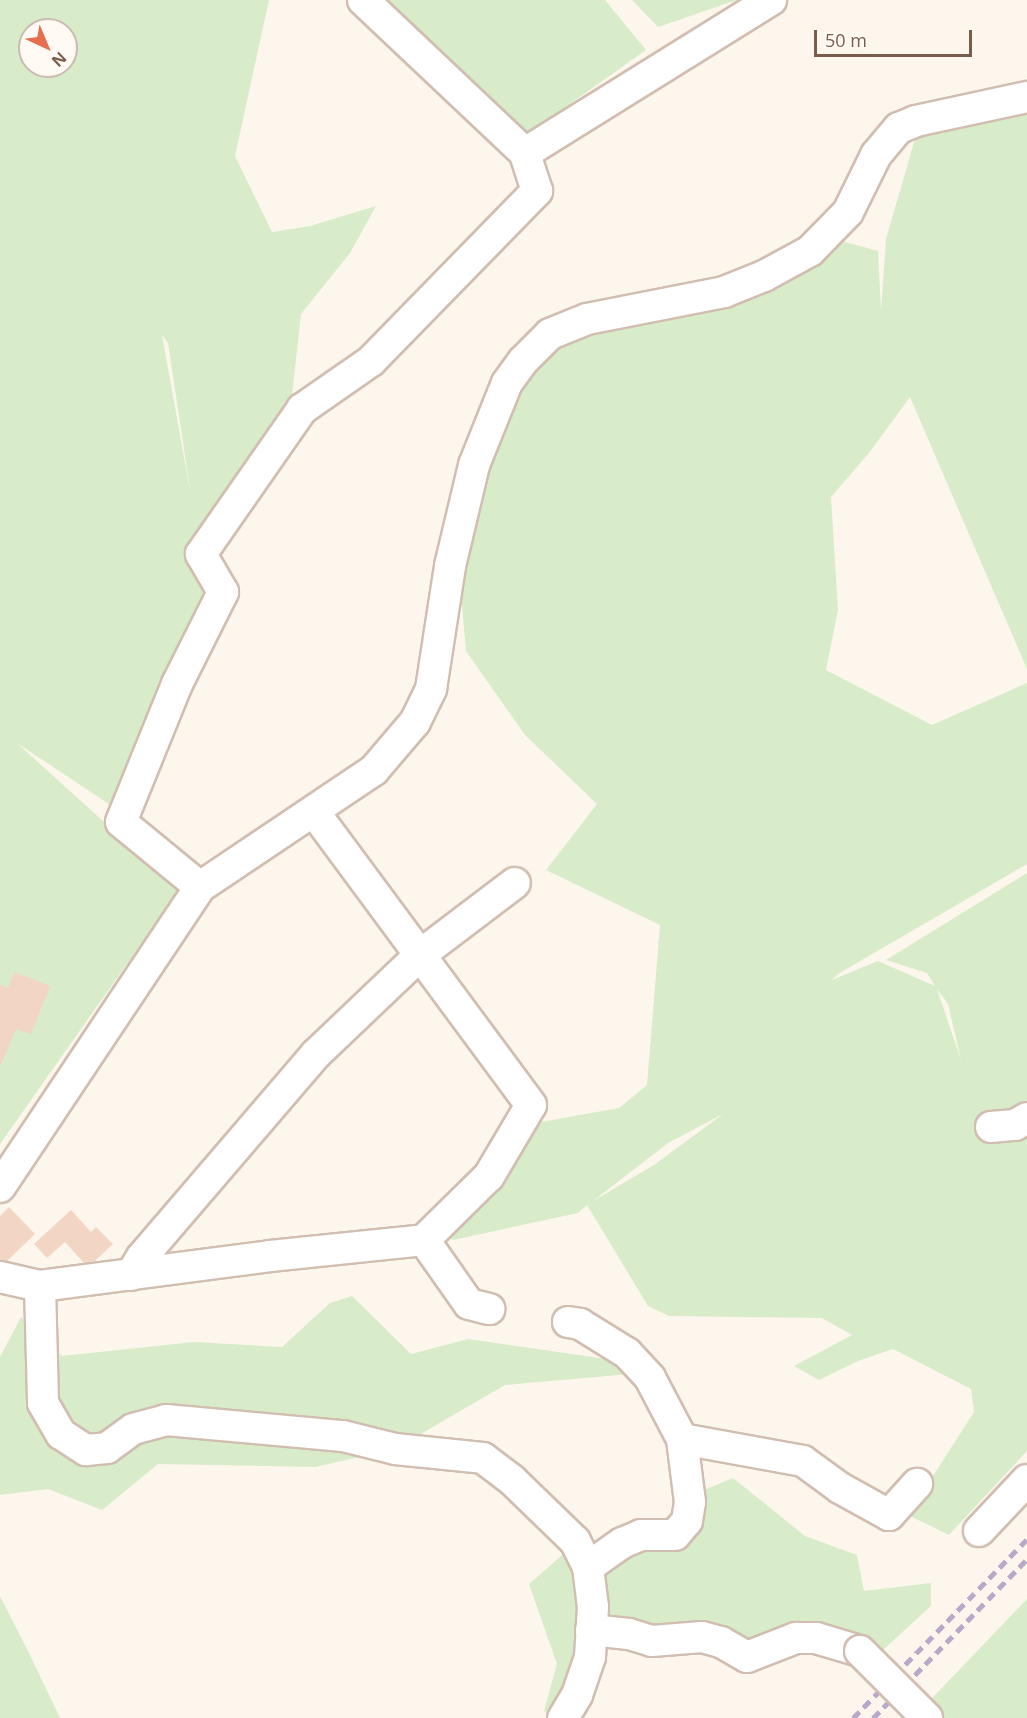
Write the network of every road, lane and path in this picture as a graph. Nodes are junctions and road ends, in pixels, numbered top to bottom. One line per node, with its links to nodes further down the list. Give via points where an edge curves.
1 (363, 0): 4 (street)
2 (771, 0): 4 (street)
3 (1027, 97): 5 (street, via 898,128 876,155 848,212 810,251 764,276 724,291 588,319 550,334 523,361 507,383 474,465 450,566 431,689 415,722 374,770)
4 (525, 153): 7 (street, via 537,191 371,362 302,409 201,554 223,592 177,684 121,822)
5 (314, 812): 7 (street); 8 (street)
6 (515, 883): 8 (street)
7 (200, 887): 11 (street)
8 (420, 955): 12 (street, via 531,1105 489,1176); 13 (street, via 316,1054 142,1257)
9 (1027, 1118): 10 (street, via 1014,1125)
10 (991, 1127)
11 (0, 1187)
12 (424, 1240): 13 (street); 16 (street, via 469,1304)
13 (131, 1275): 15 (street)
14 (0, 1277): 15 (street)
15 (40, 1286): 22 (street, via 43,1403 61,1434 86,1450 106,1448 133,1429 166,1420 343,1436 395,1449 483,1458 512,1480 575,1541)
16 (489, 1310)
17 (568, 1322): 18 (street, via 580,1323 627,1353 650,1378)
18 (682, 1439): 20 (street, via 803,1461 840,1488 889,1515); 22 (street, via 690,1502 687,1521 675,1535 641,1535)
19 (1027, 1480): 21 (street)
20 (917, 1484)
21 (979, 1531)
22 (588, 1567): 23 (street, via 593,1606)
23 (591, 1630): 24 (street, via 590,1657 577,1695); 25 (street, bridge, via 651,1641 702,1637 721,1642 747,1658 796,1638 816,1638 860,1651)
24 (563, 1718)
25 (927, 1718)

